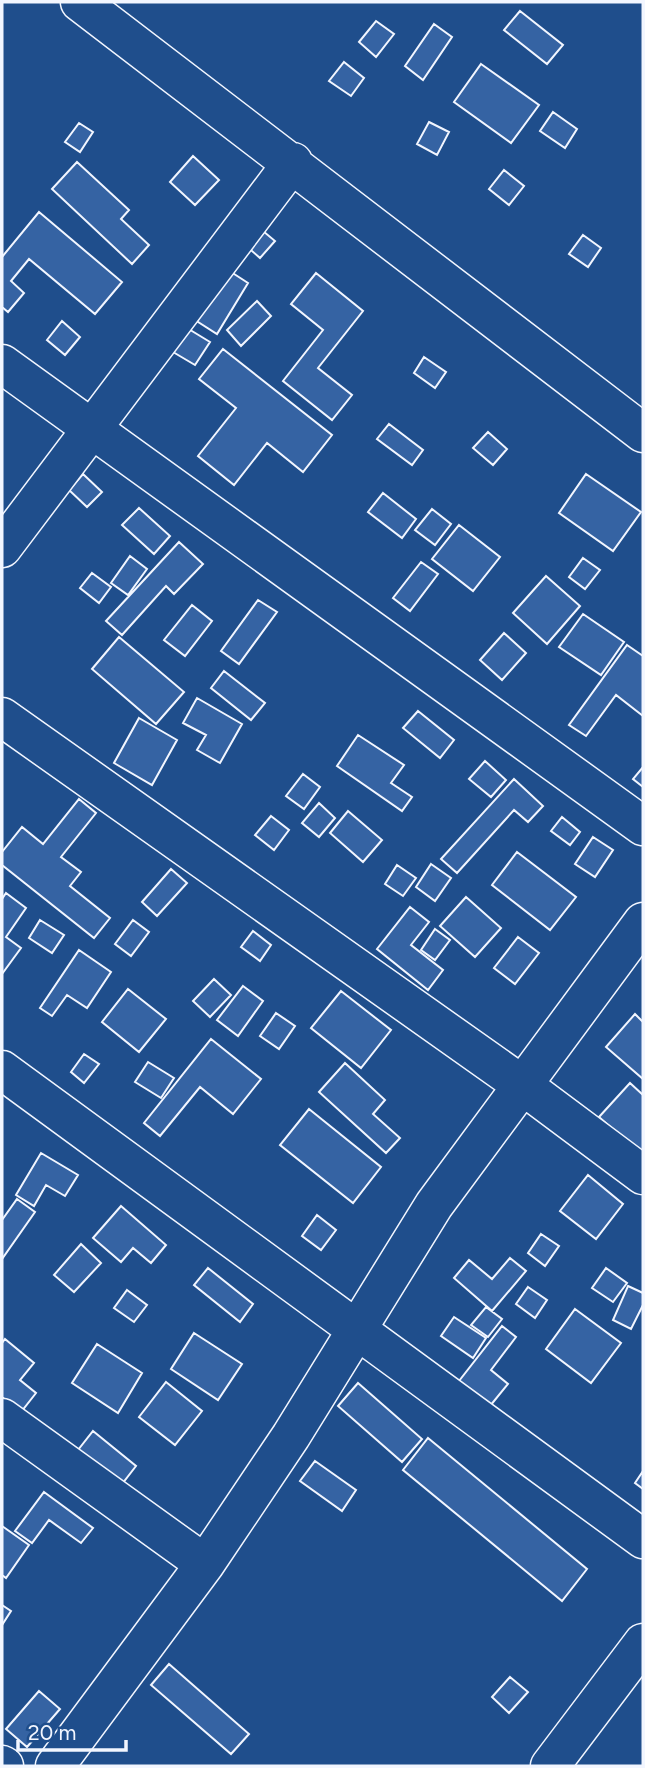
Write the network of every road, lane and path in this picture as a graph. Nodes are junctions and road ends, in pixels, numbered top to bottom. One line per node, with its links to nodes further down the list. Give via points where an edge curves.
1 (80, 2): 2 (street)
2 (293, 162): 4 (street); 5 (street)
3 (2, 365): 4 (street)
4 (91, 430): 6 (street); 8 (street)
5 (643, 433)
6 (2, 548)
7 (2, 717): 11 (street)
8 (643, 826)
9 (643, 922): 11 (street)
10 (2, 1070): 13 (street)
11 (525, 1087): 12 (street); 13 (street, via 434,1205)
12 (643, 1175)
13 (356, 1328): 15 (street); 16 (street)
14 (2, 1418): 16 (street)
15 (643, 1539)
16 (205, 1564): 18 (street)
17 (643, 1643): 19 (street)
18 (55, 1766)
19 (550, 1766)

